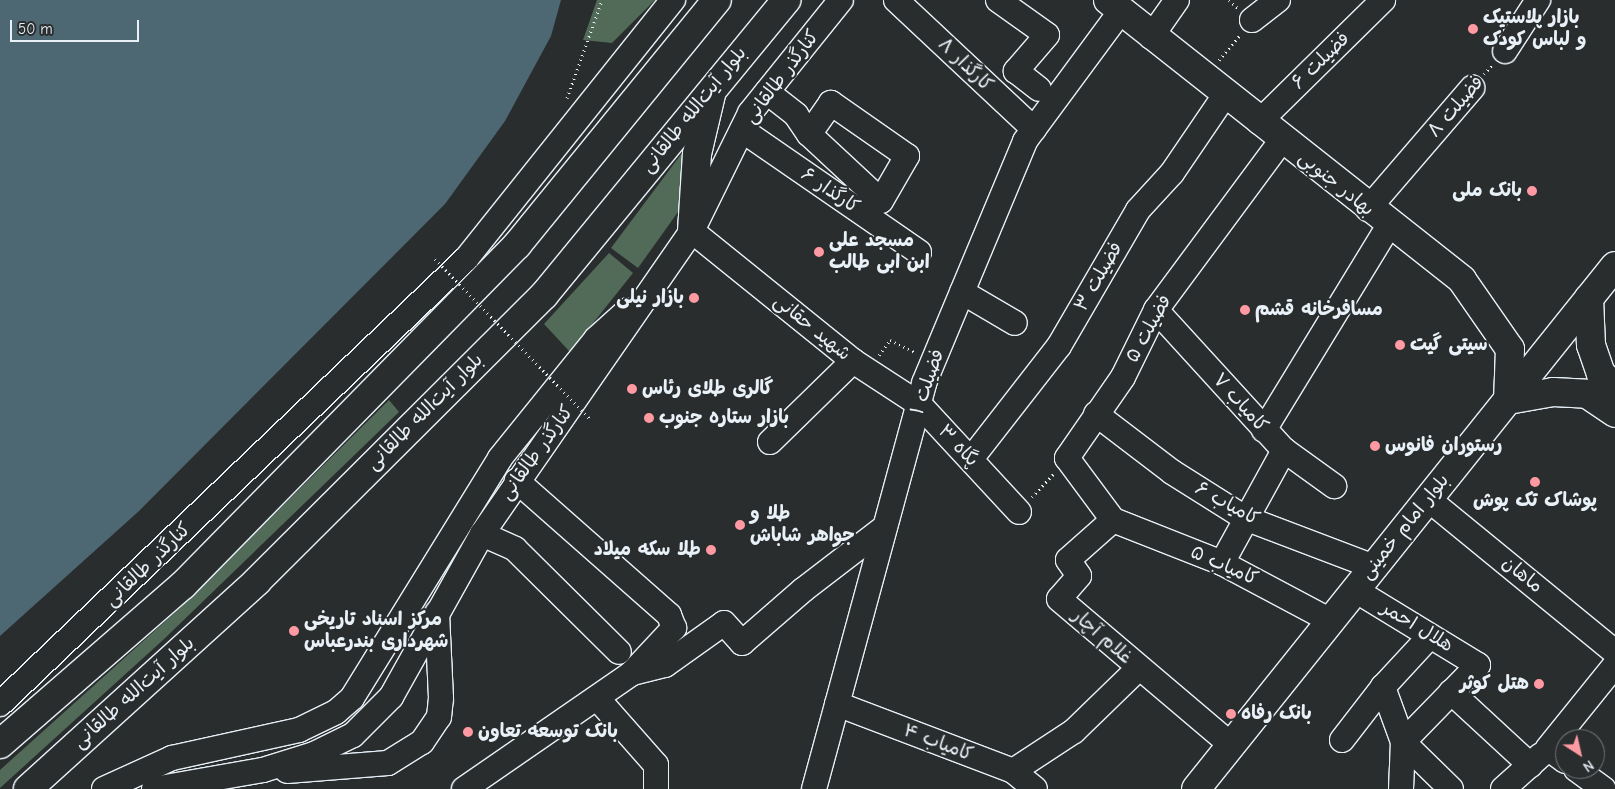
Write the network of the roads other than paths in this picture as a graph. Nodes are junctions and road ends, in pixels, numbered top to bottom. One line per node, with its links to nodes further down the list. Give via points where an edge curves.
1 (673, 0): 66 (street, کنارگذر طالقانی, via 453,272)
2 (716, 0): 71 (main road, via 517,246 183,586)
3 (786, 0): 15 (main road, بلوار آیت‌الله طالقانی)
4 (841, 0): 18 (street, کنارگذر طالقانی)
5 (896, 0): 21 (street, کارگذار ۸)
6 (998, 0): 16 (street, via 1047,35 1016,71)
7 (1177, 0): 13 (street)
8 (1278, 0): 12 (street)
9 (1383, 0): 20 (street, فضیلت ۶)
10 (1538, 0): 14 (street)
11 (1114, 5): 13 (main road, بهادر جنوبی); 21 (street, فضیلت ۱)
12 (1252, 20)
13 (1151, 37): 19 (main road, بهادر جنوبی)
14 (1505, 51)
15 (715, 84): 26 (main road, via 697,154); 74 (main road, بلوار آیت‌الله طالقانی, via 544,295 257,581)
16 (1039, 88)
17 (1472, 88): 25 (street, فضیلت ۸)
18 (767, 92): 22 (street, کنارگذر طالقانی); 23 (street, via 796,115)
19 (1225, 95): 20 (main road, بهادر جنوبی); 43 (street, فضیلت ۳, via 1172,174 1138,210 1059,346)
20 (1259, 122): 24 (main road, بهادر جنوبی)
21 (1034, 129): 30 (street, فضیلت ۱)
22 (742, 130): 26 (street, کنارگذر طالقانی); 27 (street, کارگذار ۶)
23 (809, 134)
24 (1282, 140): 25 (main road, بهادر جنوبی); 32 (street, فضیلت ۵)
25 (1378, 217): 36 (main road, بهادر جنوبی, via 1462,280 1510,348); 40 (street, فضیلت ۸)
26 (692, 231): 29 (street, کنارگذر طالقانی); 34 (street, شهید حقانی)
27 (919, 252)
28 (1615, 266): 31 (main road, بلوار امام خمینی)
29 (656, 284): 44 (street, کنارگذر طالقانی); 82 (street, via 596,339 500,458 352,698 336,712 299,730 172,758)
30 (962, 292): 33 (street); 37 (street, فضیلت ۱)
31 (1589, 298): 35 (main road, via 1590,345 1601,374); 36 (main road, بلوار امام خمینی)
32 (1156, 310): 39 (street, فضیلت ۵, via 1123,377); 40 (street, کامیاب ۷)
33 (1015, 322)
34 (861, 365): 37 (street, پگاه ۳); 41 (street)
35 (1615, 386)
36 (1508, 400): 38 (main road, via 1553,392 1587,394); 46 (main road, بلوار امام خمینی)
37 (919, 404): 43 (street, پگاه ۳); 50 (street, فضیلت ۱)
38 (1615, 413)
39 (1096, 414): 48 (street, کامیاب ۶, via 1172,472); 49 (street, فضیلت ۵, via 1067,458)
40 (1264, 430): 42 (street, کامیاب ۷)
41 (770, 442)
42 (1284, 450): 45 (street, کامیاب ۷); 48 (street)
43 (971, 459): 47 (street, پگاه ۳)
44 (517, 481): 51 (street, کنارگذر طالقانی); 62 (street, via 674,622)
45 (1334, 486)
46 (1428, 500): 53 (main road, بلوار امام خمینی); 59 (street, ماهان, via 1583,635)
47 (1018, 512)
48 (1245, 518): 52 (street); 53 (street, کامیاب ۶)
49 (1113, 520): 52 (street, کامیاب ۵); 61 (street, غلام آچار, via 1068,560 1079,576 1059,599)
50 (885, 528): 62 (street, via 803,590 742,643 724,623 665,665); 67 (street, فضیلت ۱)
51 (482, 534): 55 (street, کنارگذر طالقانی); 58 (street, via 515,550)
52 (1222, 563): 56 (street, کامیاب ۵)
53 (1374, 567): 54 (main road, بلوار امام خمینی)
54 (1356, 590): 56 (main road, بلوار امام خمینی); 57 (street, هلال احمر)
55 (437, 609): 77 (street, کنارگذر طالقانی, via 406,674 370,720 353,735); 77 (street, via 441,698 438,717 422,742 388,763)
56 (1331, 621): 72 (main road, بلوار امام خمینی)
57 (1430, 636): 63 (street); 64 (street, هلال احمر, via 1478,665)
58 (618, 652)
59 (1615, 652)
60 (1615, 665): 68 (street)
61 (1138, 669): 72 (street, غلام آچار); 76 (street, via 1074,731)
62 (632, 674): 65 (street)
63 (1383, 687): 69 (street); 70 (street)
64 (1451, 692): 70 (street); 75 (street)
65 (597, 698): 79 (street, via 656,766); 84 (street)
66 (0, 704)
67 (837, 704): 76 (street, کامیاب ۴); 85 (street, فضیلت ۱)
68 (1573, 729)
69 (1342, 740)
70 (1403, 742): 88 (street); 89 (street)
71 (0, 744)
72 (1231, 745): 87 (main road, بلوار امام خمینی)
73 (1555, 754): 75 (street)
74 (58, 762): 80 (main road, بلوار آیت‌الله طالقانی); 81 (main road)
75 (1530, 764): 90 (street)
76 (1013, 771): 86 (street, کامیاب ۴)
77 (273, 777): 83 (street, کنارگذر طالقانی)
78 (1590, 779): 91 (street)
79 (657, 788)
80 (28, 789)
81 (44, 789)
82 (104, 789)
83 (154, 789)
84 (464, 789)
85 (814, 789)
86 (1035, 789)
87 (1196, 789)
88 (1400, 789)
89 (1451, 789)
90 (1503, 789)
91 (1604, 789)

